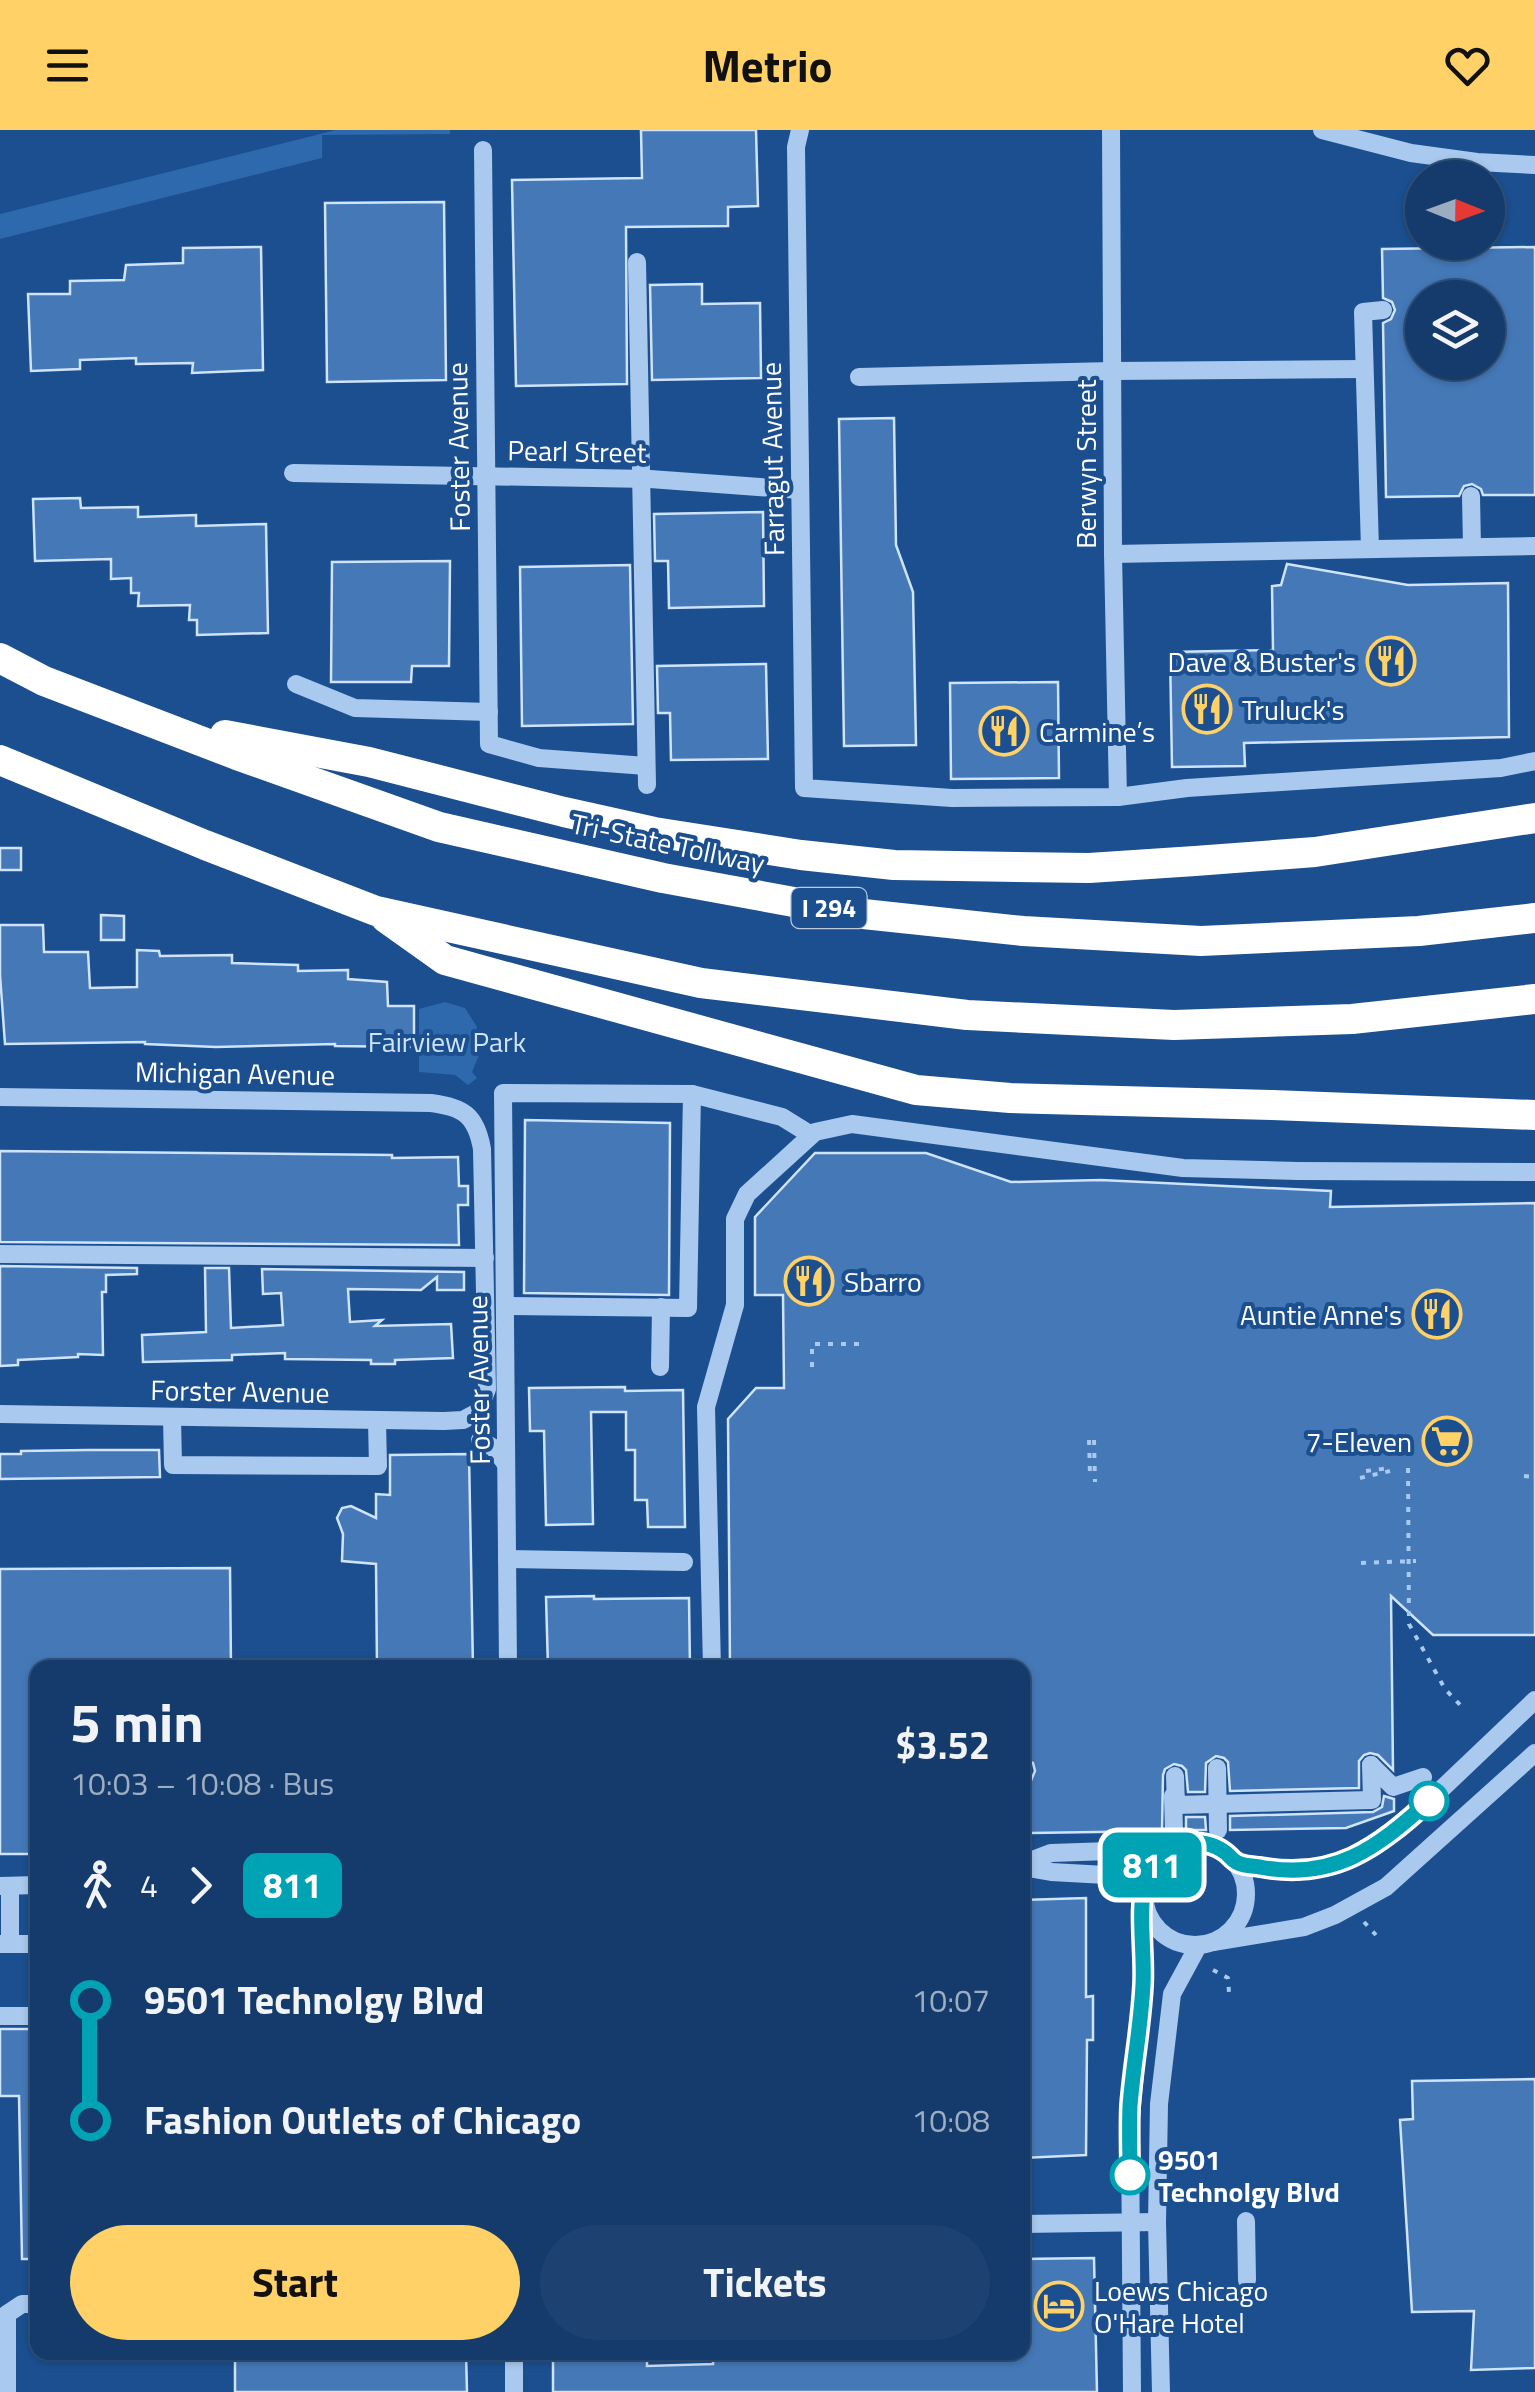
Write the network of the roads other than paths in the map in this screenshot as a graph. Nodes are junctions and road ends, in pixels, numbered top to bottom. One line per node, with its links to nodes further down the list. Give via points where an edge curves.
1 (800, 130): 14 (street, Farragut Avenue)
2 (1111, 130): 9 (street, Berwyn Street)
3 (1322, 130): 5 (street, via 1412,154)
4 (482, 150): 12 (street, Foster Avenue)
5 (1535, 164)
6 (638, 262): 13 (street)
7 (1383, 310): 8 (street, via 1363,312)
8 (1364, 369): 9 (street); 18 (street, via 1376,436)
9 (1112, 371): 10 (street); 19 (street, Berwyn Street)
10 (859, 377)
11 (293, 473): 12 (street, Pearl Street)
12 (485, 476): 13 (street, Pearl Street); 22 (street, Foster Avenue)
13 (640, 479): 14 (street, Pearl Street); 22 (street, Foster Avenue, via 646,776 490,744)
14 (800, 490): 26 (street, Farragut Avenue, via 804,788 952,798)
15 (1471, 496): 17 (street)
16 (1535, 546): 17 (street)
17 (1472, 547): 18 (street)
18 (1370, 549): 19 (street)
19 (1113, 554): 26 (street, Berwyn Street)
20 (0, 658): 23 (highway, Tri-State Tollway / I 294)
21 (296, 684): 22 (street, via 355,708)
22 (489, 712)
23 (148, 721): 27 (highway, via 370,762 654,832 894,866 1089,868 1195,861 1315,852); 29 (highway, Tri-State Tollway / I 294, via 439,827 663,878 854,912 1023,931 1202,940 1419,931)
24 (0, 760): 28 (highway)
25 (1535, 761): 26 (street)
26 (1118, 797)
27 (1535, 818)
28 (376, 911): 30 (highway, via 701,983 966,1015 1194,1024 1352,1019); 34 (highway, via 444,960 916,1090)
29 (1535, 918)
30 (1535, 999)
31 (692, 1094): 35 (street, via 782,1117); 39 (street, Foster Avenue, via 503,1093); 40 (street, via 688,1308)
32 (0, 1097): 33 (street, Michigan Avenue, via 431,1103)
33 (466, 1114): 38 (street, Foster Avenue, via 482,1148)
34 (1535, 1115)
35 (812, 1135): 36 (street, via 852,1124 1183,1168); 51 (street, via 747,1194 735,1219 735,1306 706,1407)
36 (1535, 1172)
37 (0, 1254): 38 (street)
38 (485, 1258): 42 (street, Foster Avenue, via 487,1389)
39 (504, 1306): 40 (street); 47 (street, Foster Avenue)
40 (661, 1308): 41 (street)
41 (660, 1368)
42 (478, 1412): 45 (street, Forster Avenue, via 463,1420)
43 (0, 1414): 44 (street, Forster Avenue)
44 (172, 1417): 45 (street, Forster Avenue); 45 (street, via 173,1464 378,1466)
45 (377, 1421)
46 (480, 1440): 47 (street)
47 (506, 1464): 48 (street, Foster Avenue)
48 (507, 1560): 49 (street); 50 (street, Foster Avenue)
49 (684, 1562)
50 (508, 1660)
51 (712, 1660)
52 (1535, 1700): 60 (street, via 1376,1846 1298,1872)
53 (1535, 1753): 66 (street, via 1362,1902 1304,1927)
54 (1217, 1768): 56 (street)
55 (1422, 1777): 57 (street, via 1393,1787 1371,1766 1372,1800 1176,1806 1174,1772)
56 (1218, 1830)
57 (1174, 1831)
58 (1164, 1852): 59 (street, via 1050,1853); 60 (street, via 1202,1843); 64 (street, via 1146,1878)
59 (1030, 1862)
60 (1235, 1862): 66 (street, via 1243,1876 1244,1908 1227,1934)
61 (1030, 1867): 64 (street, via 1106,1875)
62 (30, 1885): 63 (street)
63 (5, 1886): 65 (street)
64 (1143, 1897): 66 (street, via 1148,1915 1168,1938); 71 (street)
65 (5, 1944)
66 (1206, 1944): 69 (street, via 1172,1994 1159,2104)
67 (0, 2016): 68 (street)
68 (30, 2016)
69 (1157, 2222): 71 (street); 80 (street)
70 (1246, 2222): 73 (street)
71 (1130, 2223): 72 (street); 79 (street)
72 (1030, 2224)
73 (1247, 2280)
74 (30, 2304): 76 (street, via 7,2314)
75 (514, 2360): 78 (street)
76 (4, 2363): 77 (street)
77 (7, 2392)
78 (514, 2392)
79 (1132, 2392)
80 (1161, 2392)

